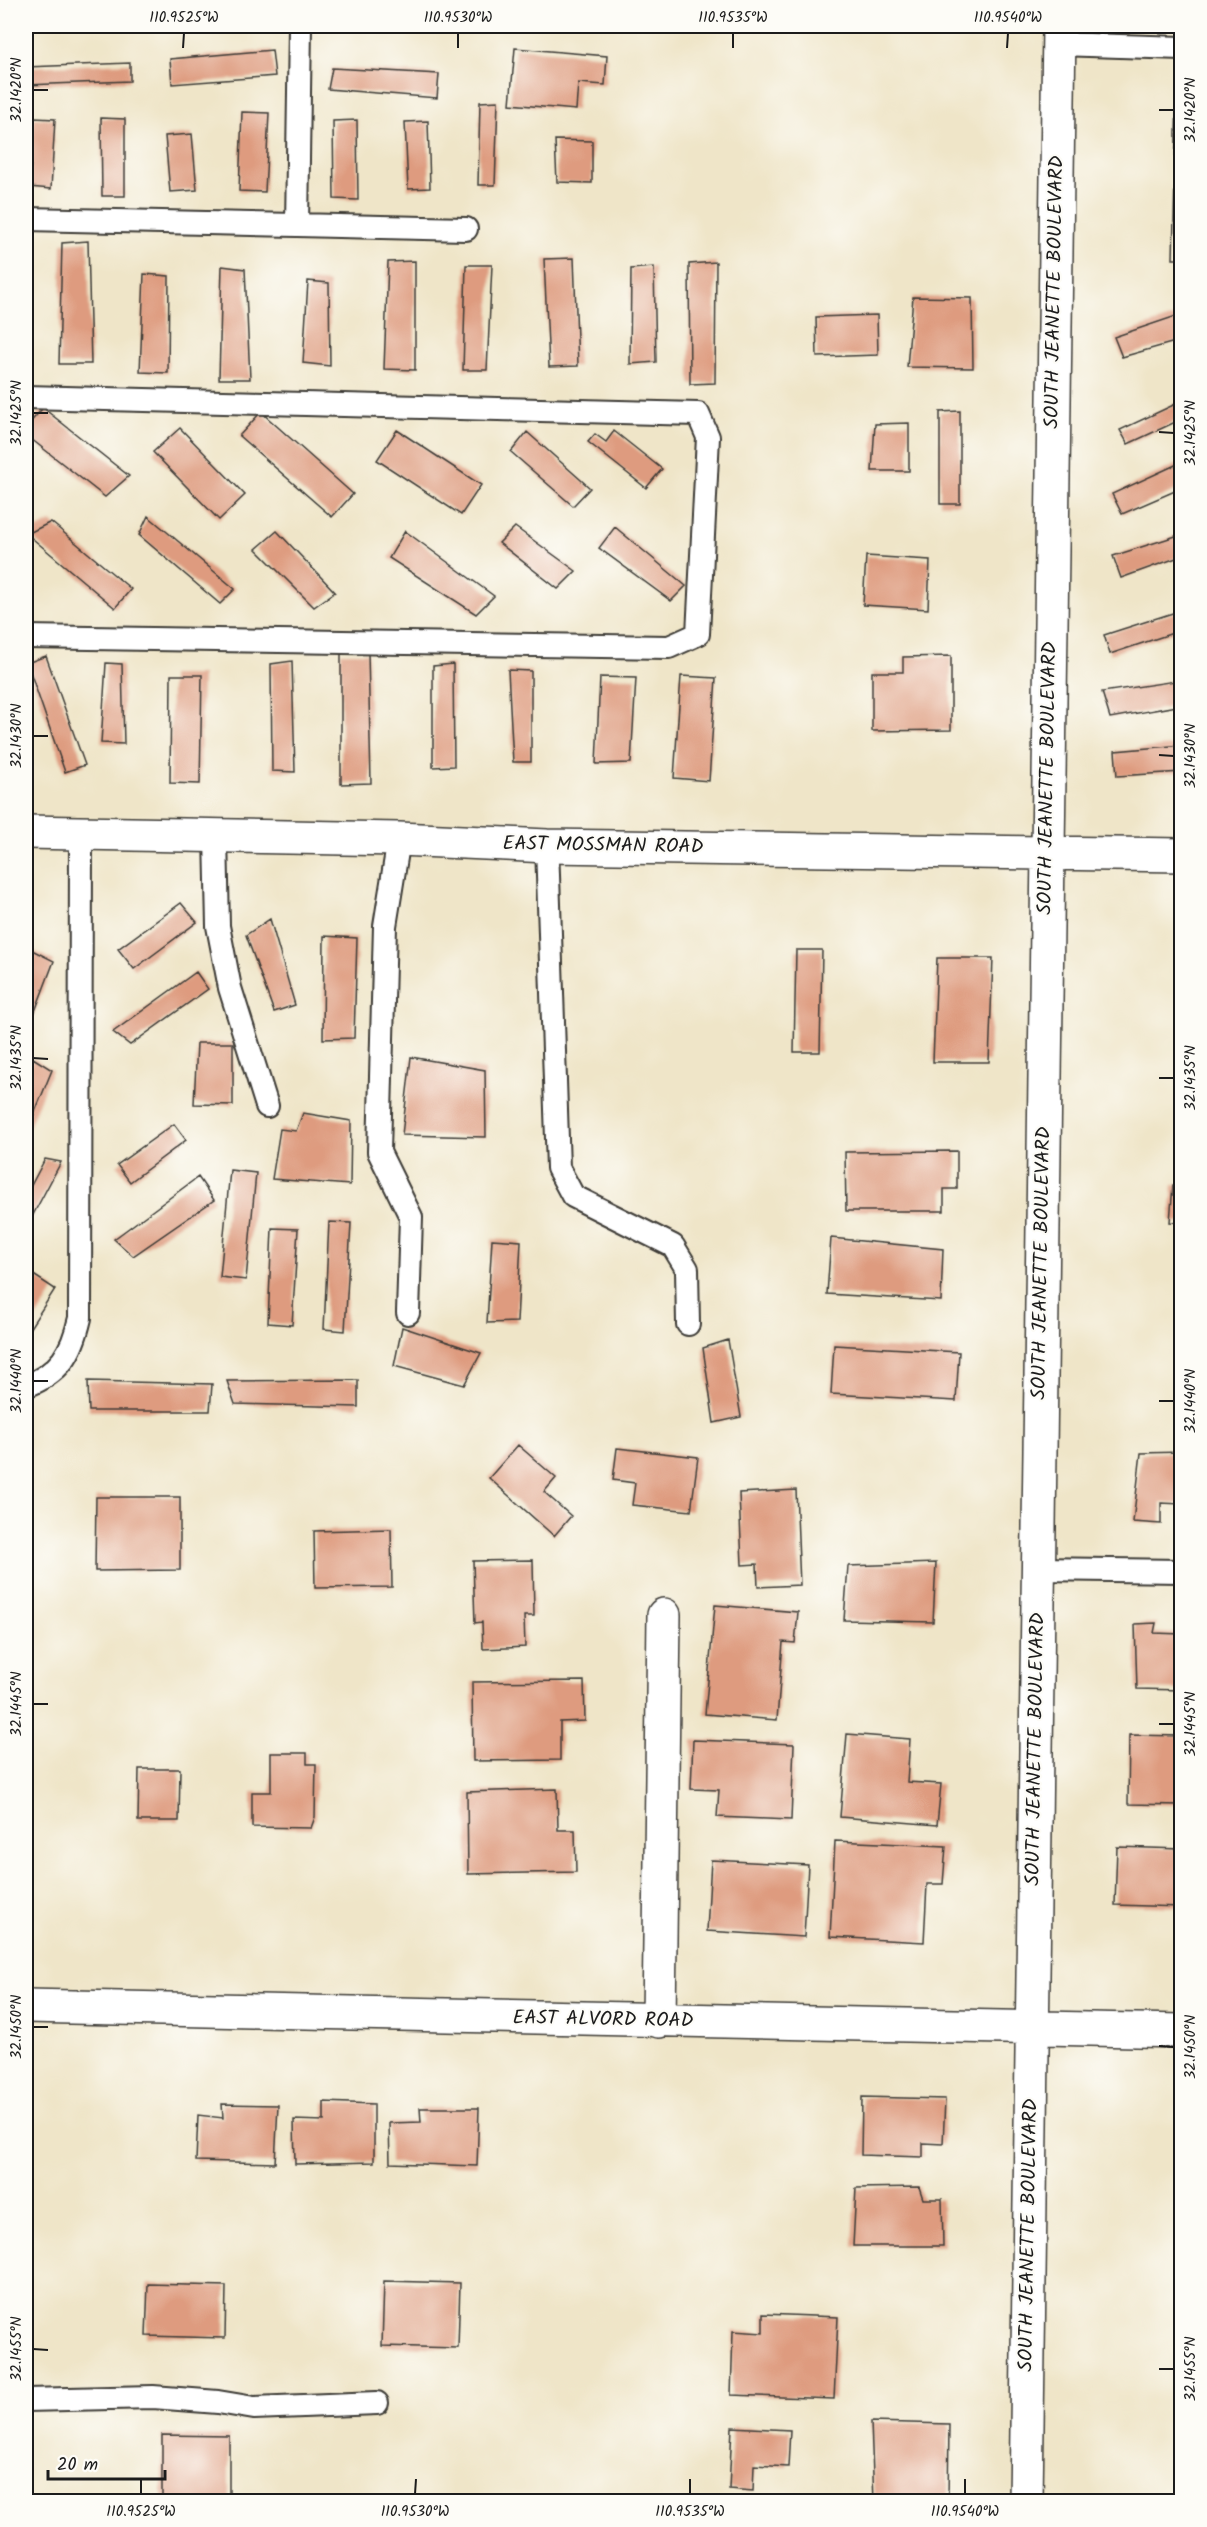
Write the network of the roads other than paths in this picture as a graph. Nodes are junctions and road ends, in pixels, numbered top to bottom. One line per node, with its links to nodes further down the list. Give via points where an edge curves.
1 (300, 26): 5 (lane)
2 (1058, 35): 3 (lane); 14 (street, SOUTH JEANETTE BOULEVARD)
3 (1182, 48)
4 (26, 219): 5 (lane)
5 (297, 225): 6 (lane)
6 (466, 229)
7 (26, 397): 8 (lane, via 698,414 708,437 698,634 669,647)
8 (26, 637)
9 (26, 832): 10 (street, EAST MOSSMAN ROAD)
10 (81, 833): 11 (street, EAST MOSSMAN ROAD); 19 (lane, via 80,1318 74,1345 58,1367)
11 (216, 836): 12 (street, EAST MOSSMAN ROAD); 16 (lane, via 218,926 230,988)
12 (399, 839): 13 (street, EAST MOSSMAN ROAD); 17 (lane, via 385,926 380,1152 411,1217)
13 (547, 846): 14 (street, EAST MOSSMAN ROAD); 18 (lane, via 558,1168 573,1196 673,1246 687,1269)
14 (1047, 855): 15 (street, EAST MOSSMAN ROAD); 20 (street, SOUTH JEANETTE BOULEVARD)
15 (1182, 855)
16 (267, 1106)
17 (408, 1313)
18 (688, 1324)
19 (26, 1386)
20 (1038, 1569): 21 (lane); 25 (street, SOUTH JEANETTE BOULEVARD)
21 (1182, 1571)
22 (664, 1615): 24 (street)
23 (26, 2007): 24 (street, EAST ALVORD ROAD)
24 (659, 2021): 25 (street, EAST ALVORD ROAD)
25 (1032, 2029): 26 (street, EAST ALVORD ROAD); 29 (street, SOUTH JEANETTE BOULEVARD)
26 (1182, 2031)
27 (26, 2400): 28 (lane, via 153,2397 254,2408)
28 (377, 2403)
29 (1026, 2502)

